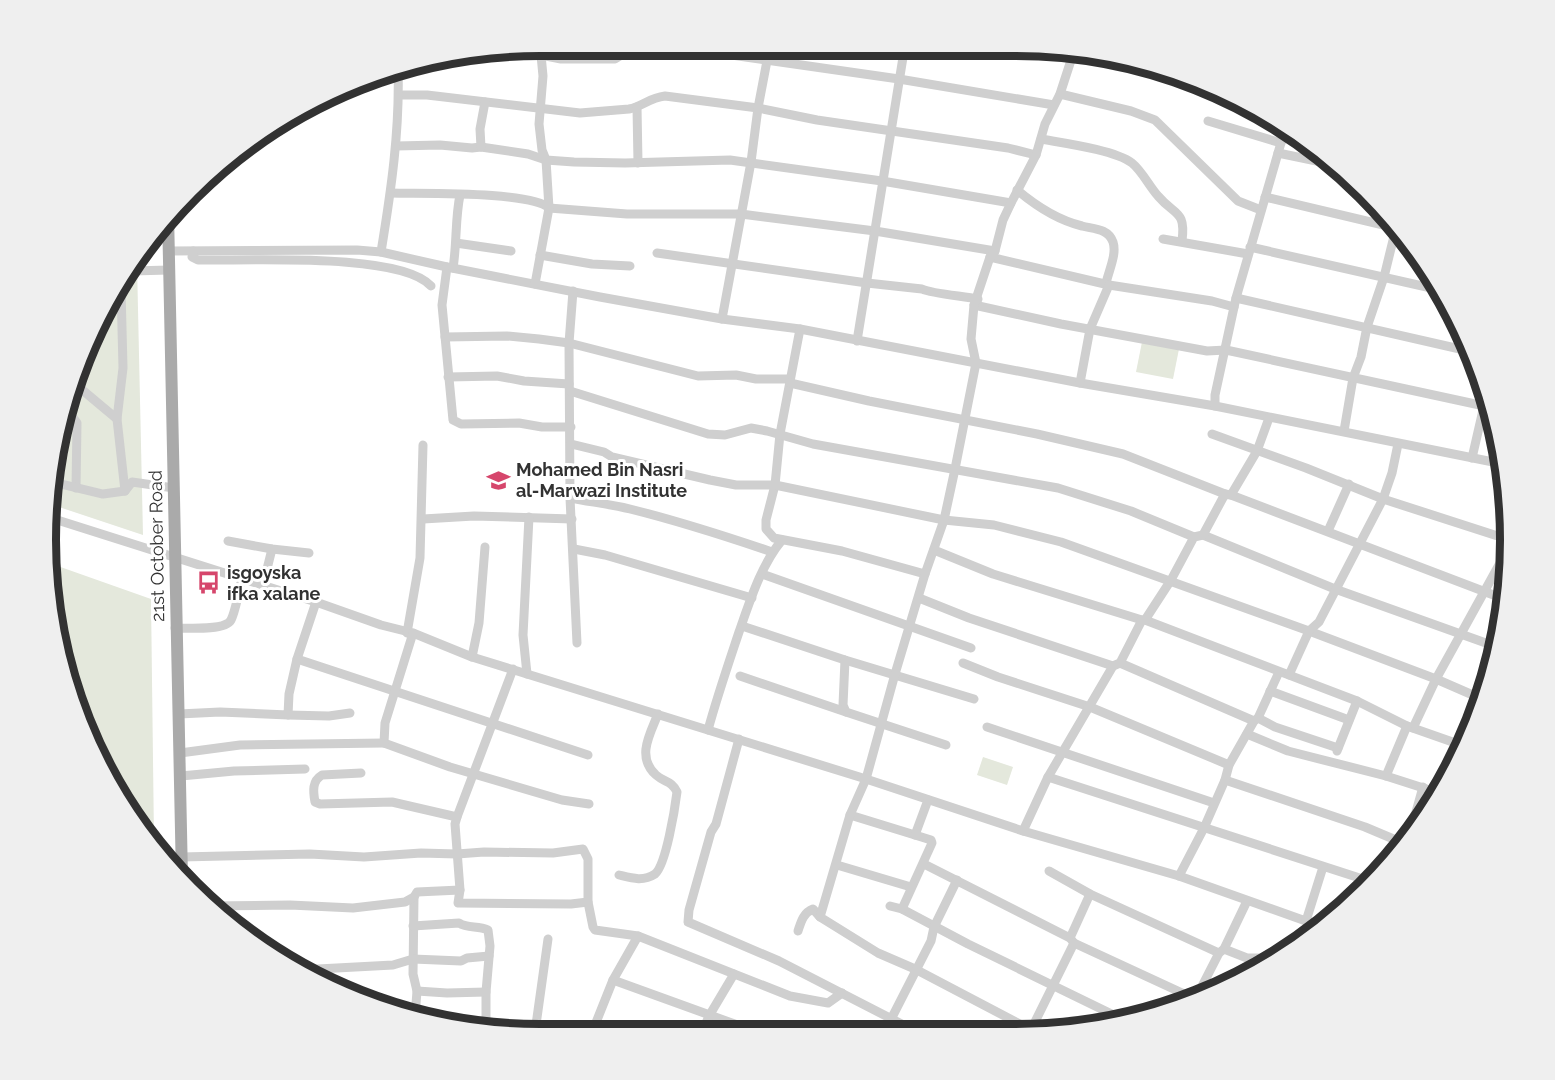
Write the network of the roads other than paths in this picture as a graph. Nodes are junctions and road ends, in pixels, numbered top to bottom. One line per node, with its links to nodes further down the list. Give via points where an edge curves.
1 (539, 56): 17 (street, via 543,76)
2 (553, 56): 3 (street)
3 (620, 56)
4 (740, 56): 8 (street)
5 (769, 56): 8 (street)
6 (903, 56): 10 (street)
7 (1071, 59): 11 (street)
8 (768, 60): 10 (street); 16 (street)
9 (398, 77): 12 (street)
10 (899, 79): 14 (street); 19 (street)
11 (1060, 94): 14 (street); 37 (street, via 1155,120 1238,201)
12 (399, 95): 13 (street); 22 (street)
13 (485, 102): 17 (street); 23 (street)
14 (1054, 105): 21 (street)
15 (637, 107): 16 (street, via 651,98 665,96); 17 (street, via 580,112); 29 (street)
16 (758, 108): 19 (street); 28 (street)
17 (540, 109): 27 (street)
18 (1208, 121): 24 (street)
19 (892, 130): 25 (street); 30 (street)
20 (1283, 136): 24 (street)
21 (1041, 139): 25 (street); 44 (street, via 1100,150 1132,163 1159,197 1181,216)
22 (396, 146): 23 (street); 32 (street)
23 (481, 147): 27 (street)
24 (1279, 148): 26 (street); 34 (street)
25 (1036, 155): 31 (street)
26 (1313, 158)
27 (546, 160): 29 (street); 36 (street)
28 (751, 162): 29 (street, via 716,159); 30 (street); 38 (street)
29 (638, 163)
30 (882, 181): 35 (street); 41 (street)
31 (1017, 190): 35 (street); 62 (street, via 1060,219 1101,229 1112,239 1115,249)
32 (391, 193): 33 (street); 50 (street)
33 (460, 195): 36 (street, via 524,199); 45 (street)
34 (1265, 197): 37 (street); 39 (street)
35 (1011, 203): 52 (street)
36 (549, 208): 38 (street, via 627,214); 53 (street)
37 (1261, 210): 49 (street)
38 (741, 214): 41 (street); 54 (street)
39 (1382, 225)
40 (168, 230): 46 (main road, 21st October Road)
41 (875, 231): 52 (street); 60 (street)
42 (1393, 238): 59 (street)
43 (1163, 239): 44 (street)
44 (1182, 241): 49 (street)
45 (456, 243): 48 (street); 56 (street)
46 (169, 251): 47 (street); 57 (main road, 21st October Road)
47 (193, 251): 50 (street); 63 (street, via 192,257 198,260 300,260 384,266 416,274)
48 (511, 251)
49 (1249, 251): 59 (street); 68 (street)
50 (381, 252): 56 (street)
51 (657, 253): 54 (street)
52 (993, 254): 62 (street); 67 (street)
53 (540, 255): 55 (street); 61 (street)
54 (732, 264): 60 (street); 69 (street)
55 (630, 266)
56 (450, 268): 61 (street); 73 (street, via 442,305)
57 (170, 270): 58 (street); 107 (main road, 21st October Road)
58 (137, 271)
59 (1384, 277): 64 (street); 70 (street)
60 (867, 283): 67 (street, via 956,294); 74 (street)
61 (535, 284): 65 (street)
62 (1107, 284): 68 (street); 72 (street)
63 (431, 286)
64 (1428, 287)
65 (573, 291): 69 (street); 75 (street)
66 (121, 296): 90 (street, via 123,368)
67 (976, 302): 72 (street); 78 (street, via 971,339)
68 (1235, 303): 70 (street); 77 (street)
69 (722, 319): 71 (street)
70 (1367, 327): 76 (street); 80 (street)
71 (800, 329): 74 (street); 81 (street)
72 (1090, 329): 77 (street, via 1207,351); 82 (street)
73 (446, 337): 75 (street, via 507,336); 79 (street)
74 (857, 341): 78 (street)
75 (569, 343): 81 (street, via 698,376 736,375); 84 (street)
76 (1460, 349)
77 (1226, 350): 80 (street); 86 (street)
78 (976, 363): 82 (street); 91 (street)
79 (448, 377): 84 (street, via 497,376); 92 (street, via 453,420 461,424)
80 (1353, 378): 85 (street); 93 (street)
81 (790, 381): 91 (street); 94 (street)
82 (1080, 383): 86 (street)
83 (80, 388): 90 (street)
84 (570, 388): 92 (street); 94 (street, via 708,434 724,435 751,428)
85 (1479, 402)
86 (1215, 406): 89 (street)
87 (1483, 416): 100 (street)
88 (71, 418): 106 (street, via 77,423)
89 (1269, 418): 93 (street); 99 (street)
90 (117, 419): 108 (street)
91 (965, 420): 102 (street); 109 (street, via 1123,454)
92 (571, 427): 96 (street)
93 (1344, 431): 97 (street)
94 (780, 434): 102 (street, via 813,444); 105 (street)
95 (1212, 434): 99 (street)
96 (571, 444): 105 (street, via 710,480); 110 (street)
97 (1398, 444): 100 (street); 111 (street)
98 (423, 445): 113 (street)
99 (1257, 451): 104 (street); 109 (street)
100 (1472, 458): 101 (street)
101 (1493, 462)
102 (956, 470): 116 (street); 118 (street, via 1058,488)
103 (59, 484): 106 (street)
104 (1349, 484): 111 (street); 117 (street)
105 (775, 485): 116 (street); 120 (street, via 766,529)
106 (76, 488): 108 (street, via 103,494)
107 (174, 488): 108 (street, via 132,482); 129 (main road, 21st October Road)
108 (125, 491)
109 (1228, 494): 117 (street); 118 (street)
110 (570, 498): 114 (street); 127 (street, via 645,513)
111 (1383, 499): 119 (street); 122 (street)
112 (530, 518): 113 (street); 114 (street); 158 (street, via 523,635)
113 (423, 519): 147 (street)
114 (572, 519): 125 (street)
115 (57, 520): 129 (street)
116 (944, 520): 126 (street); 134 (street, via 994,525 1060,542)
117 (1328, 531): 122 (street)
118 (1198, 536): 134 (street); 136 (street)
119 (1500, 537)
120 (782, 540): 127 (street); 132 (street, via 842,551)
121 (228, 541): 124 (street)
122 (1358, 544): 136 (street); 137 (street)
123 (485, 547): 152 (street, via 479,624)
124 (272, 549): 128 (street); 135 (street)
125 (574, 549): 139 (street); 149 (street)
126 (934, 550): 132 (street); 142 (street, via 993,574)
127 (772, 552): 131 (street)
128 (309, 553)
129 (175, 557): 133 (street); 145 (main road, 21st October Road)
130 (1498, 566): 137 (street)
131 (762, 574): 139 (street); 144 (street)
132 (925, 574): 140 (street)
133 (242, 578): 135 (street); 145 (street, via 231,620 226,625)
134 (1171, 580): 142 (street); 146 (street)
135 (263, 585): 141 (street)
136 (1335, 589): 146 (street, via 1319,622); 148 (street)
137 (1484, 591): 138 (street); 148 (street)
138 (1496, 596)
139 (752, 598): 143 (street)
140 (919, 598): 144 (street); 156 (street, via 969,618)
141 (315, 602): 147 (street); 153 (street)
142 (1143, 620): 156 (street); 160 (street)
143 (742, 626): 154 (street); 180 (street)
144 (910, 627): 151 (street); 159 (street)
145 (176, 628): 171 (main road, 21st October Road)
146 (1309, 631): 160 (street); 162 (street)
147 (410, 633): 152 (street); 164 (street)
148 (1460, 634): 150 (street); 162 (street)
149 (577, 643)
150 (1488, 644)
151 (971, 648)
152 (472, 657): 157 (street)
153 (297, 659): 164 (street); 173 (street)
154 (845, 660): 159 (street); 169 (street)
155 (963, 663): 168 (street)
156 (1116, 664): 168 (street); 174 (street)
157 (513, 669): 158 (street); 177 (street)
158 (527, 674): 172 (street)
159 (895, 674): 166 (street); 176 (street)
160 (1284, 674): 163 (street); 167 (street)
161 (740, 676): 169 (street)
162 (1436, 679): 165 (street); 179 (street)
163 (1270, 691): 174 (street); 175 (street)
164 (396, 692): 177 (street); 183 (street, via 385,723)
165 (1474, 696)
166 (974, 699)
167 (1357, 702): 175 (street); 179 (street)
168 (1090, 707): 187 (street); 191 (street)
169 (846, 712): 176 (street)
170 (350, 713): 173 (street)
171 (179, 714): 173 (street); 188 (main road, 21st October Road)
172 (658, 714): 180 (street); 219 (street, via 644,753 648,766 673,784 677,792 662,863 655,874 637,880)
173 (288, 715)
174 (1256, 719): 181 (street); 186 (street)
175 (1350, 720): 186 (street)
176 (880, 722): 185 (street); 198 (street)
177 (493, 725): 189 (street); 194 (street)
178 (987, 727): 187 (street)
179 (1410, 727): 184 (street); 196 (street)
180 (708, 730): 182 (street)
181 (1247, 734): 190 (street, via 1288,751); 191 (street)
182 (739, 739): 198 (street); 255 (street, via 688,922)
183 (384, 743): 188 (street, via 240,746); 194 (street)
184 (1455, 743)
185 (946, 745)
186 (1338, 748): 190 (street)
187 (1064, 752): 197 (street); 203 (street)
188 (180, 753): 195 (main road, 21st October Road)
189 (588, 755)
190 (1332, 762): 196 (street)
191 (1229, 765): 199 (street)
192 (305, 769): 195 (street)
193 (361, 773): 207 (street, via 317,778 315,802 392,802)
194 (474, 773): 204 (street, via 562,800); 207 (street)
195 (181, 776): 213 (main road, 21st October Road)
196 (1386, 776): 200 (street)
197 (1048, 777): 208 (street); 209 (street)
198 (866, 779): 202 (street); 206 (street)
199 (1225, 780): 203 (street); 211 (street)
200 (1423, 787): 201 (street); 205 (street)
201 (1430, 789)
202 (928, 800): 209 (street); 210 (street)
203 (1214, 803): 208 (street)
204 (589, 804)
205 (1421, 804)
206 (850, 815): 210 (street); 216 (street)
207 (457, 817): 212 (street)
208 (1204, 828): 217 (street); 220 (street)
209 (1023, 831): 220 (street)
210 (915, 835): 214 (street, via 932,841)
211 (1395, 840)
212 (457, 854): 213 (street); 224 (street); 227 (street, via 583,849 588,859)
213 (181, 856): 215 (main road, 21st October Road)
214 (924, 864): 222 (street); 223 (street)
215 (181, 865)
216 (837, 865): 223 (street); 233 (street)
217 (1323, 867): 221 (street); 234 (street)
218 (1050, 871): 225 (street)
219 (619, 875)
220 (1179, 876): 228 (street)
221 (1362, 879)
222 (957, 880): 238 (street); 242 (street)
223 (911, 887): 232 (street)
224 (460, 890): 226 (street, via 417,891); 229 (street)
225 (1090, 894): 242 (street); 243 (street)
226 (414, 897): 230 (street, via 405,902 353,908); 237 (street)
227 (588, 902): 229 (street); 240 (street, via 594,929)
228 (1247, 902): 234 (street); 243 (street)
229 (458, 903): 236 (street)
230 (223, 906)
231 (890, 906): 232 (street)
232 (902, 909): 238 (street)
233 (820, 917): 239 (street, via 813,909 808,911); 248 (street)
234 (1306, 921): 235 (street)
235 (1311, 923)
236 (459, 924): 237 (street); 244 (street, via 488,930)
237 (413, 926): 246 (street)
238 (934, 927): 248 (street, via 931,941); 251 (street)
239 (798, 931)
240 (638, 936): 249 (street); 250 (street)
241 (548, 939): 263 (street)
242 (1072, 940): 251 (street); 256 (street)
243 (1222, 951): 245 (street); 252 (street)
244 (489, 956): 246 (street, via 461,962); 254 (street)
245 (1260, 958)
246 (413, 959): 247 (street, via 393,965); 253 (street)
247 (315, 969)
248 (915, 969): 260 (street); 269 (street)
249 (734, 974): 255 (street, via 790,996 816,1001 828,1003); 259 (street)
250 (613, 980): 259 (street); 264 (street)
251 (1053, 985): 258 (street); 262 (street)
252 (1200, 988)
253 (417, 991): 254 (street); 257 (street)
254 (486, 992): 261 (street)
255 (842, 993): 260 (street)
256 (1187, 993)
257 (416, 1008)
258 (1113, 1014)
259 (709, 1016): 265 (street); 266 (street)
260 (891, 1019): 267 (street); 268 (street)
261 (486, 1021)
262 (1036, 1023)
263 (540, 1024)
264 (595, 1024)
265 (706, 1024)
266 (733, 1024)
267 (888, 1024)
268 (901, 1024)
269 (1017, 1024)

